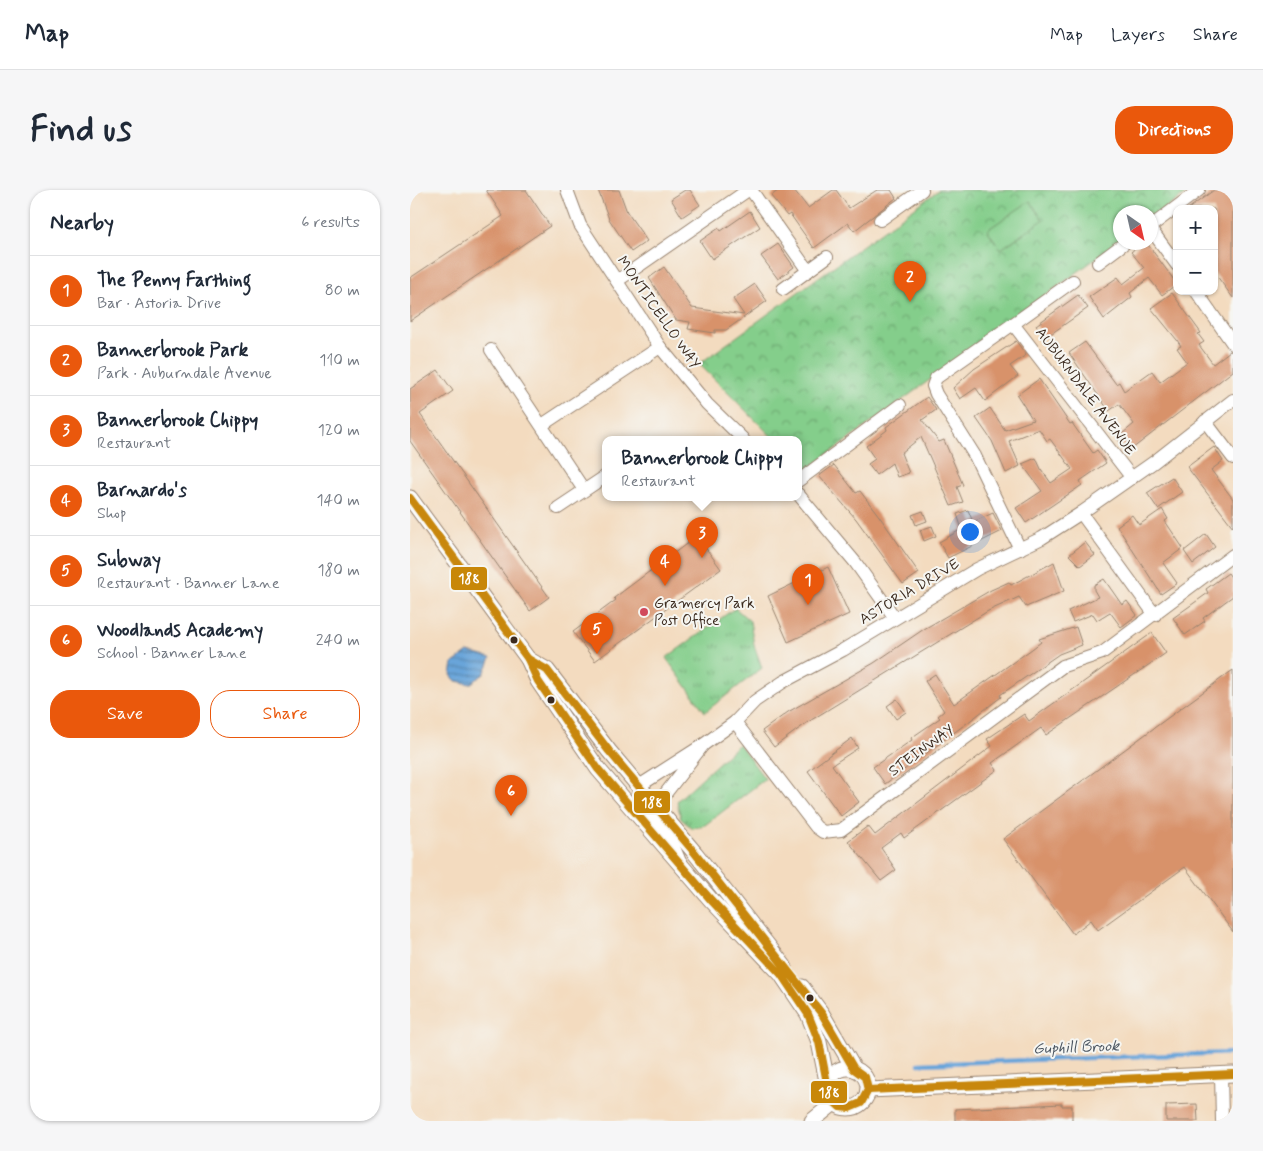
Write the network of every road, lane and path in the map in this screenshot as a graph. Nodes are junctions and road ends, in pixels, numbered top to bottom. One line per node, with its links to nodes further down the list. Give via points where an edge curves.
1 (567, 190): 13 (street, MONTICELLO WAY, via 580,225)
2 (749, 190): 12 (street); 13 (street)
3 (922, 190): 5 (street)
4 (1199, 190): 6 (street)
5 (880, 220)
6 (1158, 221)
7 (1158, 238): 10 (street)
8 (1115, 250): 11 (street)
9 (827, 257): 12 (street)
10 (1173, 259)
11 (1098, 263)
12 (808, 271): 15 (street)
13 (617, 280): 19 (street, MONTICELLO WAY)
14 (1074, 280): 17 (street, AUBURNDALE AVENUE)
15 (783, 289)
16 (1199, 295): 18 (street)
17 (1014, 324): 28 (street, AUBURNDALE AVENUE); 35 (street, AUBURNDALE AVENUE, via 936,378 933,386 975,456)
18 (1233, 344)
19 (660, 346): 24 (street); 25 (street, MONTICELLO WAY, via 707,404)
20 (490, 350): 24 (street)
21 (1233, 400): 23 (street, ASTORIA DRIVE)
22 (900, 405): 27 (street)
23 (1205, 421): 26 (street); 28 (street, ASTORIA DRIVE)
24 (542, 426): 30 (street)
25 (740, 436)
26 (1233, 458)
27 (802, 478)
28 (1132, 478): 34 (street, ASTORIA DRIVE)
29 (602, 479): 30 (street)
30 (584, 490): 33 (street)
31 (410, 498): 39 (street)
32 (802, 499): 38 (street, via 855,562)
33 (558, 508)
34 (1081, 513): 35 (street, ASTORIA DRIVE); 37 (street)
35 (1020, 549): 38 (street, ASTORIA DRIVE, via 977,569)
36 (1233, 555): 37 (street, STEINWAY)
37 (1156, 615): 40 (street, STEINWAY, via 1102,653 1063,666 834,832 816,828)
38 (895, 618): 40 (street, ASTORIA DRIVE, via 783,682 755,701)
39 (528, 659): 42 (street, via 546,670); 43 (street, via 538,681 585,751)
40 (735, 722): 41 (street, ASTORIA DRIVE)
41 (703, 745): 42 (street, ASTORIA DRIVE); 43 (street, ASTORIA DRIVE)
42 (639, 786): 43 (street)
43 (649, 812): 44 (street, via 696,853 822,1014); 46 (street, via 682,865 749,943 781,974 808,1014 819,1042)
44 (854, 1069): 46 (street, via 840,1069 833,1074); 47 (street, via 865,1077)
45 (1227, 1074): 47 (street); 50 (street)
46 (828, 1086): 48 (street)
47 (868, 1090): 48 (street, via 866,1097 856,1106 849,1108)
48 (834, 1103): 49 (street)
49 (812, 1121)
50 (1222, 1121)

